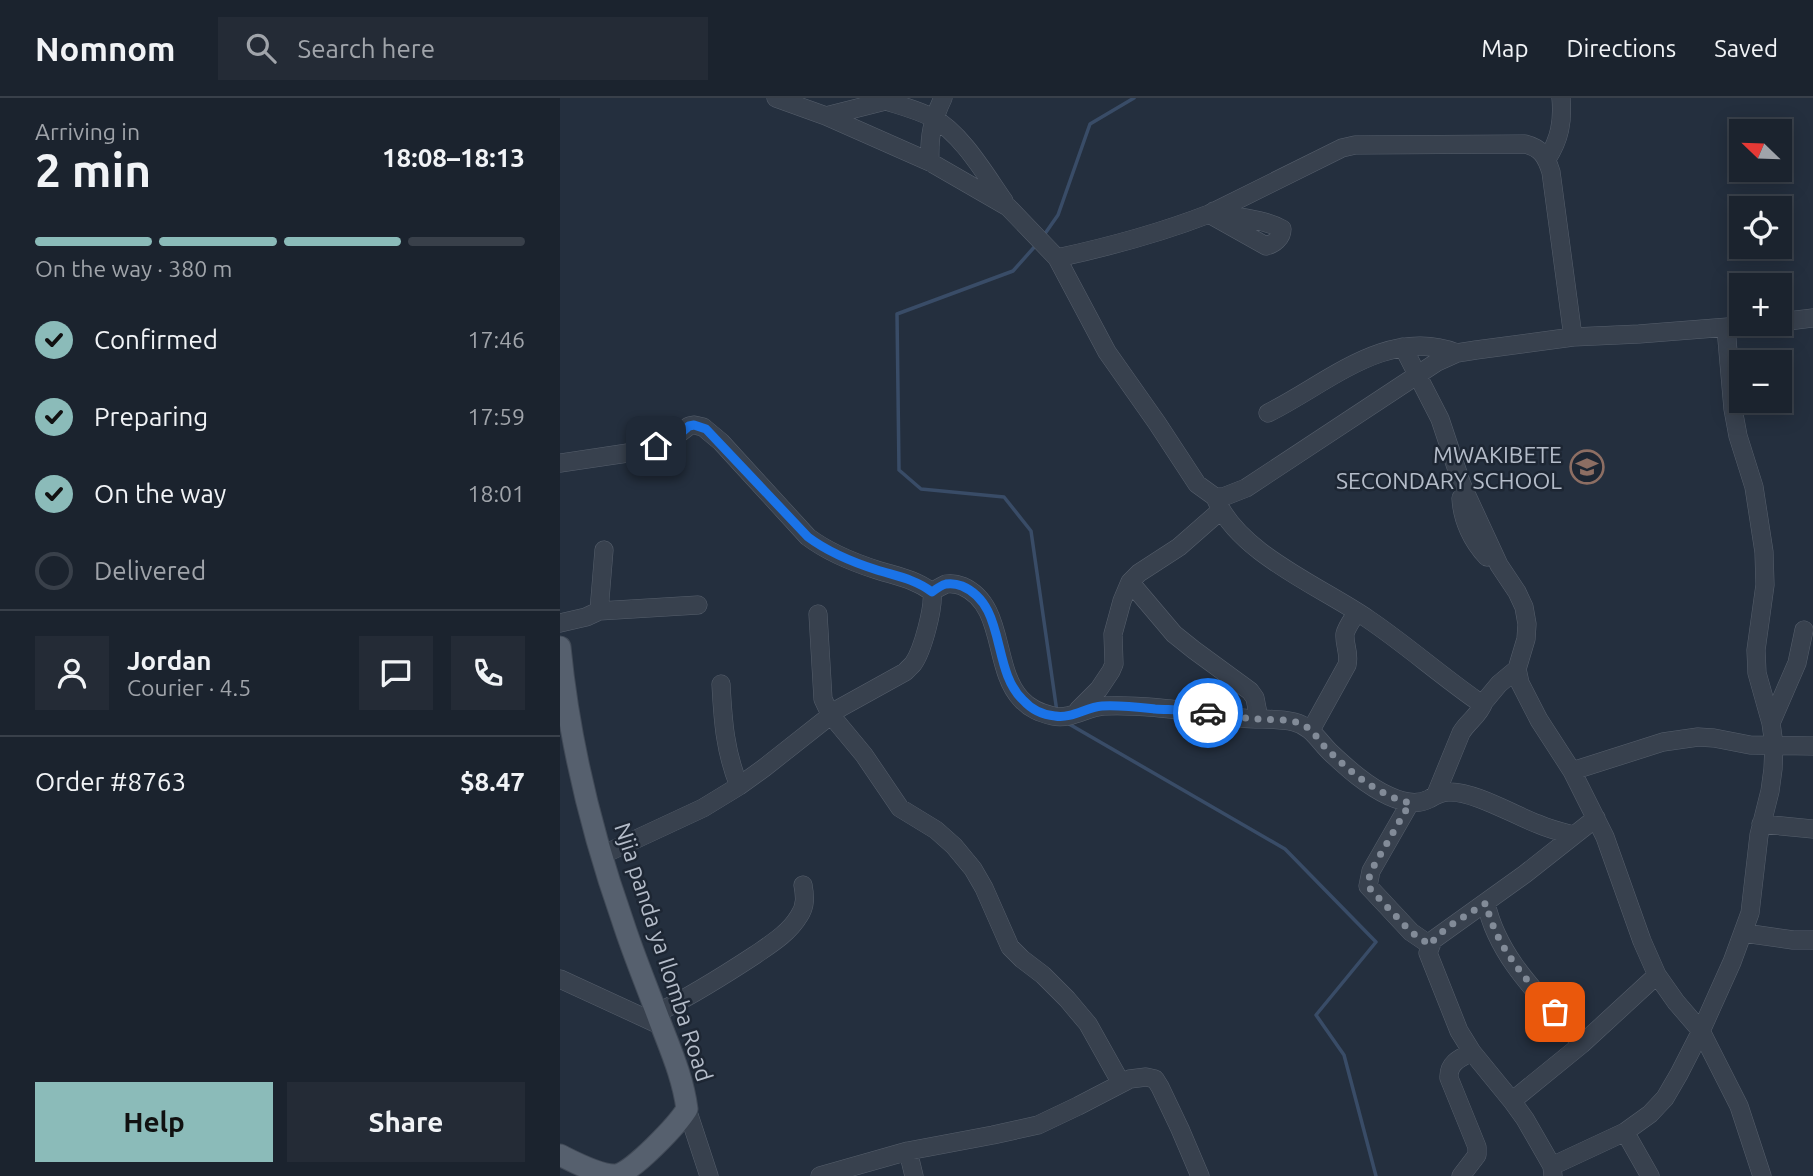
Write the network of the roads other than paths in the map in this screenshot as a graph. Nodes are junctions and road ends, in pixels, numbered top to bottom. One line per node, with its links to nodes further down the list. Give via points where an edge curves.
1 (776, 98): 5 (street)
2 (943, 98): 6 (street)
3 (1561, 98): 7 (street, via 1560,134)
4 (892, 99): 5 (street); 6 (street)
5 (826, 116): 8 (street)
6 (934, 118): 8 (street); 9 (street, via 971,155)
7 (1547, 159): 10 (street, via 1525,144 1356,145 1212,213); 15 (street)
8 (930, 162): 9 (street)
9 (1007, 207): 10 (street)
10 (1057, 258): 21 (street, via 1107,352 1197,484)
11 (1813, 318): 12 (street)
12 (1792, 321)
13 (1726, 328): 14 (street); 15 (street); 38 (street, via 1738,436 1754,487 1764,552 1765,585 1756,650 1757,673)
14 (1729, 328)
15 (1573, 337): 17 (street)
16 (1403, 348): 17 (street, via 1432,346); 18 (street); 19 (street, via 1368,357)
17 (1457, 354): 18 (street)
18 (1417, 375): 21 (street); 32 (street, via 1440,419 1462,485 1524,607 1526,639)
19 (1268, 413)
20 (560, 463): 24 (street, via 641,451 667,443 689,426 703,427 821,547 923,584)
21 (1217, 504): 23 (street, via 1179,547); 27 (street, via 1240,533 1270,559)
22 (604, 550): 26 (street)
23 (1130, 582): 36 (street, via 1112,634 1111,671); 37 (street, via 1182,641 1250,691)
24 (932, 592): 35 (street, via 932,610 913,664); 36 (street, via 957,584 981,598 1008,677 1020,698 1036,712)
25 (698, 605): 26 (street)
26 (599, 611): 29 (street)
27 (1357, 612): 34 (street); 39 (street, via 1345,638 1347,665)
28 (818, 614): 35 (street, via 823,699)
29 (560, 622)
30 (1804, 630): 38 (street, via 1797,663)
31 (560, 647): 40 (main road, Njia panda ya Ilomba Road)
32 (1517, 669): 34 (street); 43 (street, via 1539,720)
33 (721, 684): 44 (street, via 729,762)
34 (1484, 702): 45 (street, via 1478,715 1465,725)
35 (830, 714): 44 (street); 63 (street, via 900,808 936,830 973,869 1010,947 1088,1024)
36 (1070, 716): 37 (street, via 1096,707 1128,706)
37 (1259, 719): 39 (street, via 1303,724)
38 (1771, 723): 41 (street)
39 (1311, 730): 46 (street, via 1373,788)
40 (566, 734): 51 (main road, Njia panda ya Ilomba Road)
41 (1774, 745): 42 (street); 43 (street, via 1686,739); 48 (street, via 1770,791)
42 (1813, 746)
43 (1572, 771): 47 (street)
44 (739, 786): 51 (street, via 692,814)
45 (1436, 794): 46 (street); 50 (street, via 1465,794)
46 (1410, 803): 56 (street, via 1371,871 1368,886 1411,932)
47 (1596, 818): 50 (street); 57 (street)
48 (1761, 824): 49 (street); 54 (street)
49 (1813, 829)
50 (1573, 835): 53 (street)
51 (602, 855): 59 (main road, Njia panda ya Ilomba Road)
52 (803, 885): 59 (street, via 805,898 799,918 779,939)
53 (1486, 903): 56 (street); 61 (street, via 1489,918 1516,968)
54 (1744, 933): 55 (street); 60 (street)
55 (1813, 940)
56 (1430, 945): 62 (street, via 1428,953 1443,992)
57 (1657, 975): 60 (street); 61 (street)
58 (560, 979): 59 (street)
59 (659, 1019): 65 (main road, Njia panda ya Ilomba Road, via 679,1071)
60 (1701, 1031): 66 (street, via 1665,1098); 71 (street, via 1739,1106)
61 (1582, 1044): 64 (street)
62 (1472, 1052): 64 (street); 76 (street, via 1448,1070 1477,1147 1477,1155)
63 (1121, 1083): 67 (street, via 1038,1125); 75 (street, via 1138,1077 1155,1079)
64 (1513, 1101): 69 (street)
65 (687, 1109): 70 (main road, via 642,1158); 72 (street)
66 (1625, 1132): 69 (street); 77 (street)
67 (908, 1151): 73 (street); 74 (street)
68 (560, 1155): 70 (main road)
69 (1553, 1171)
70 (617, 1175)
71 (1757, 1175)
72 (709, 1176)
73 (820, 1176)
74 (914, 1176)
75 (1200, 1176)
76 (1461, 1176)
77 (1650, 1176)

